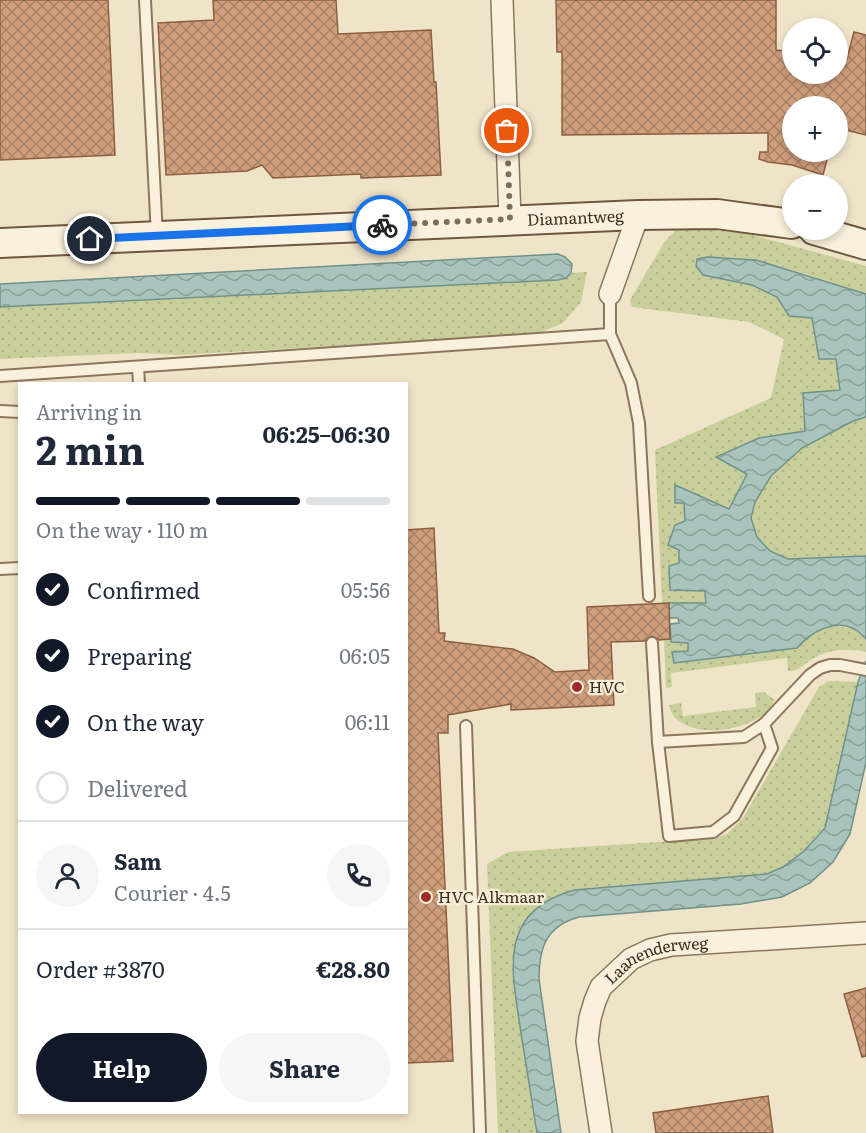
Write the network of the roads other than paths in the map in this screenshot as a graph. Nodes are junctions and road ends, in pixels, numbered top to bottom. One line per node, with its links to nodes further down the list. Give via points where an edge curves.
1 (145, 0): 6 (lane)
2 (502, 0): 4 (street)
3 (638, 215): 4 (street, Diamantweg); 5 (street, Diamantweg, via 717,214); 10 (street)
4 (510, 219): 6 (street, Diamantweg)
5 (782, 223)
6 (157, 236): 8 (street, Diamantweg)
7 (848, 240): 9 (street)
8 (0, 243)
9 (866, 245)
10 (610, 294): 11 (lane)
11 (610, 334): 12 (lane); 19 (lane, via 631,383 639,423)
12 (138, 366): 13 (lane); 14 (lane)
13 (0, 376)
14 (139, 382)
15 (0, 411): 16 (lane)
16 (18, 412)
17 (18, 568): 18 (lane)
18 (0, 569)
19 (649, 596)
20 (652, 643): 24 (lane)
21 (866, 670): 22 (lane, via 830,665 820,668)
22 (764, 724): 24 (lane, via 744,737); 24 (lane, via 772,748 734,816 713,832 669,836)
23 (466, 726): 26 (lane)
24 (658, 742)
25 (866, 933): 27 (street, Laanenderweg, via 671,945 631,959 602,987 590,1018 587,1041)
26 (480, 1133)
27 (601, 1133)

